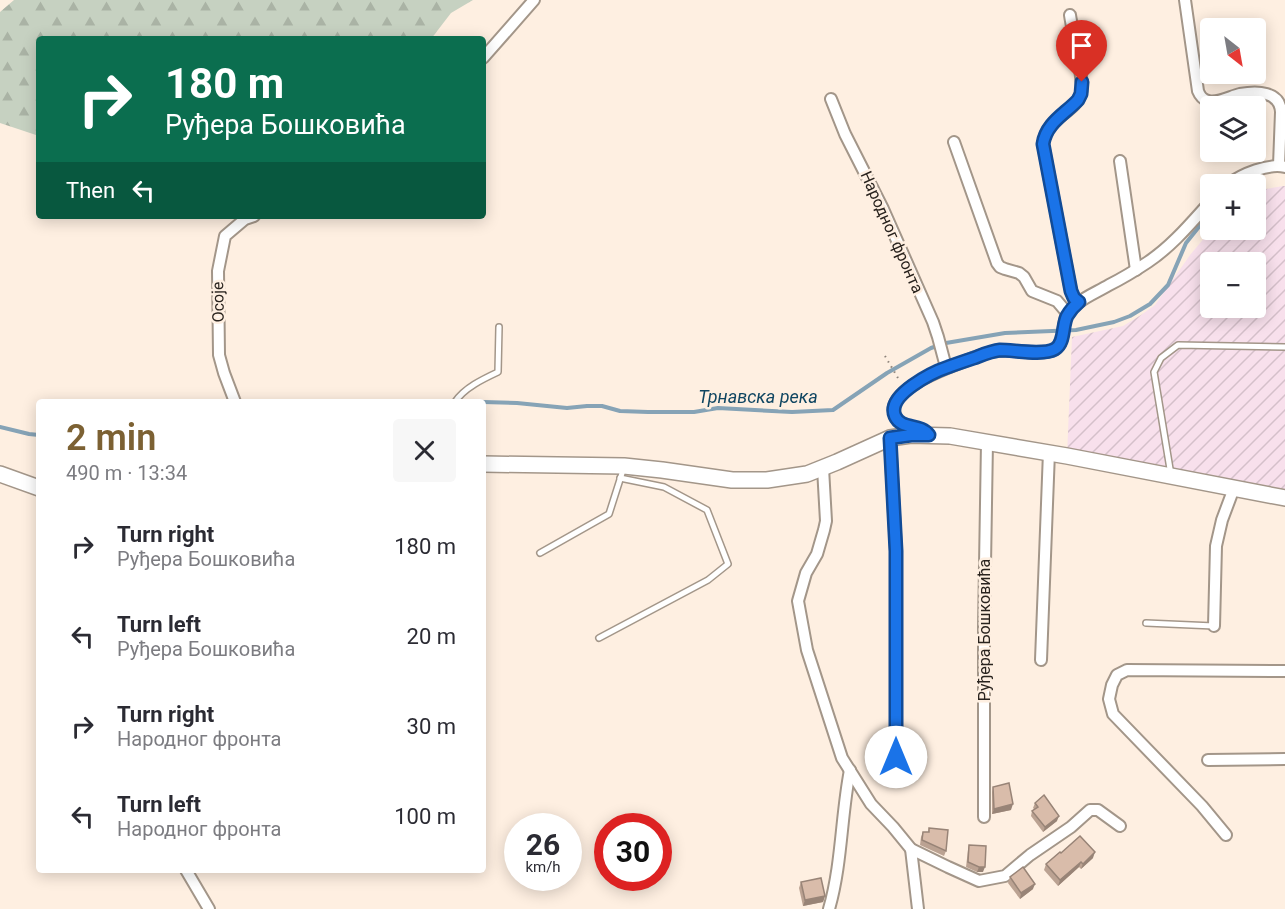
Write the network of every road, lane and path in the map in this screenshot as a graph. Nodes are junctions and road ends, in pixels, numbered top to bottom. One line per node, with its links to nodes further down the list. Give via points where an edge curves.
1 (534, 0): 4 (street)
2 (1185, 0): 8 (street, via 1200,96 1213,102 1257,93 1277,99 1281,112)
3 (1070, 15): 13 (street, via 1081,94 1050,125 1043,144 1071,291)
4 (486, 55)
5 (831, 99): 18 (street, Народног фронта, via 938,337)
6 (954, 142): 14 (street, via 997,263 1020,273 1032,291 1057,301)
7 (1120, 161): 12 (street)
8 (1282, 166): 9 (street)
9 (1247, 174)
10 (1200, 213): 12 (street, via 1172,243)
11 (245, 219): 20 (street, Осоје, via 225,236 218,271 219,355)
12 (1136, 270): 13 (street)
13 (1079, 302): 14 (street)
14 (1066, 318): 18 (street, via 1056,349 1000,350)
15 (499, 327): 21 (lane, via 498,372)
16 (1285, 347): 30 (lane, via 1178,345 1161,358 1154,372)
17 (885, 356): 19 (path)
18 (946, 368): 22 (street, via 904,392 894,410 904,425 920,428)
19 (897, 376)
20 (234, 399)
21 (457, 399)
22 (929, 435): 23 (main road); 24 (main road)
23 (890, 438): 27 (main road); 40 (street, via 896,551)
24 (987, 442): 25 (main road); 44 (street, Руђера Бошковића)
25 (1049, 453): 30 (main road); 38 (street)
26 (486, 464): 28 (main road)
27 (822, 468): 28 (main road, via 796,476 744,481 646,468); 43 (street, via 826,521 798,601 807,650)
28 (622, 472): 34 (lane, via 609,514); 37 (lane, via 664,487 706,510 728,564 708,580)
29 (0, 474): 31 (main road)
30 (1172, 476): 32 (main road)
31 (36, 487)
32 (1234, 488): 33 (main road); 36 (street, via 1216,546)
33 (1285, 498)
34 (540, 553)
35 (1146, 623): 36 (lane)
36 (1214, 626)
37 (599, 638)
38 (1041, 660)
39 (1285, 671): 46 (street, via 1127,670 1117,675 1112,685 1109,699 1113,714)
40 (896, 757)
41 (1285, 759): 42 (street)
42 (1208, 760)
43 (849, 770): 47 (street, via 871,804); 50 (street)
44 (984, 817)
45 (1120, 826): 47 (street, via 1098,810 1090,810 1005,876 980,880)
46 (1226, 836)
47 (911, 849): 51 (street)
48 (188, 873): 49 (street)
49 (209, 909)
50 (829, 909)
51 (918, 909)

